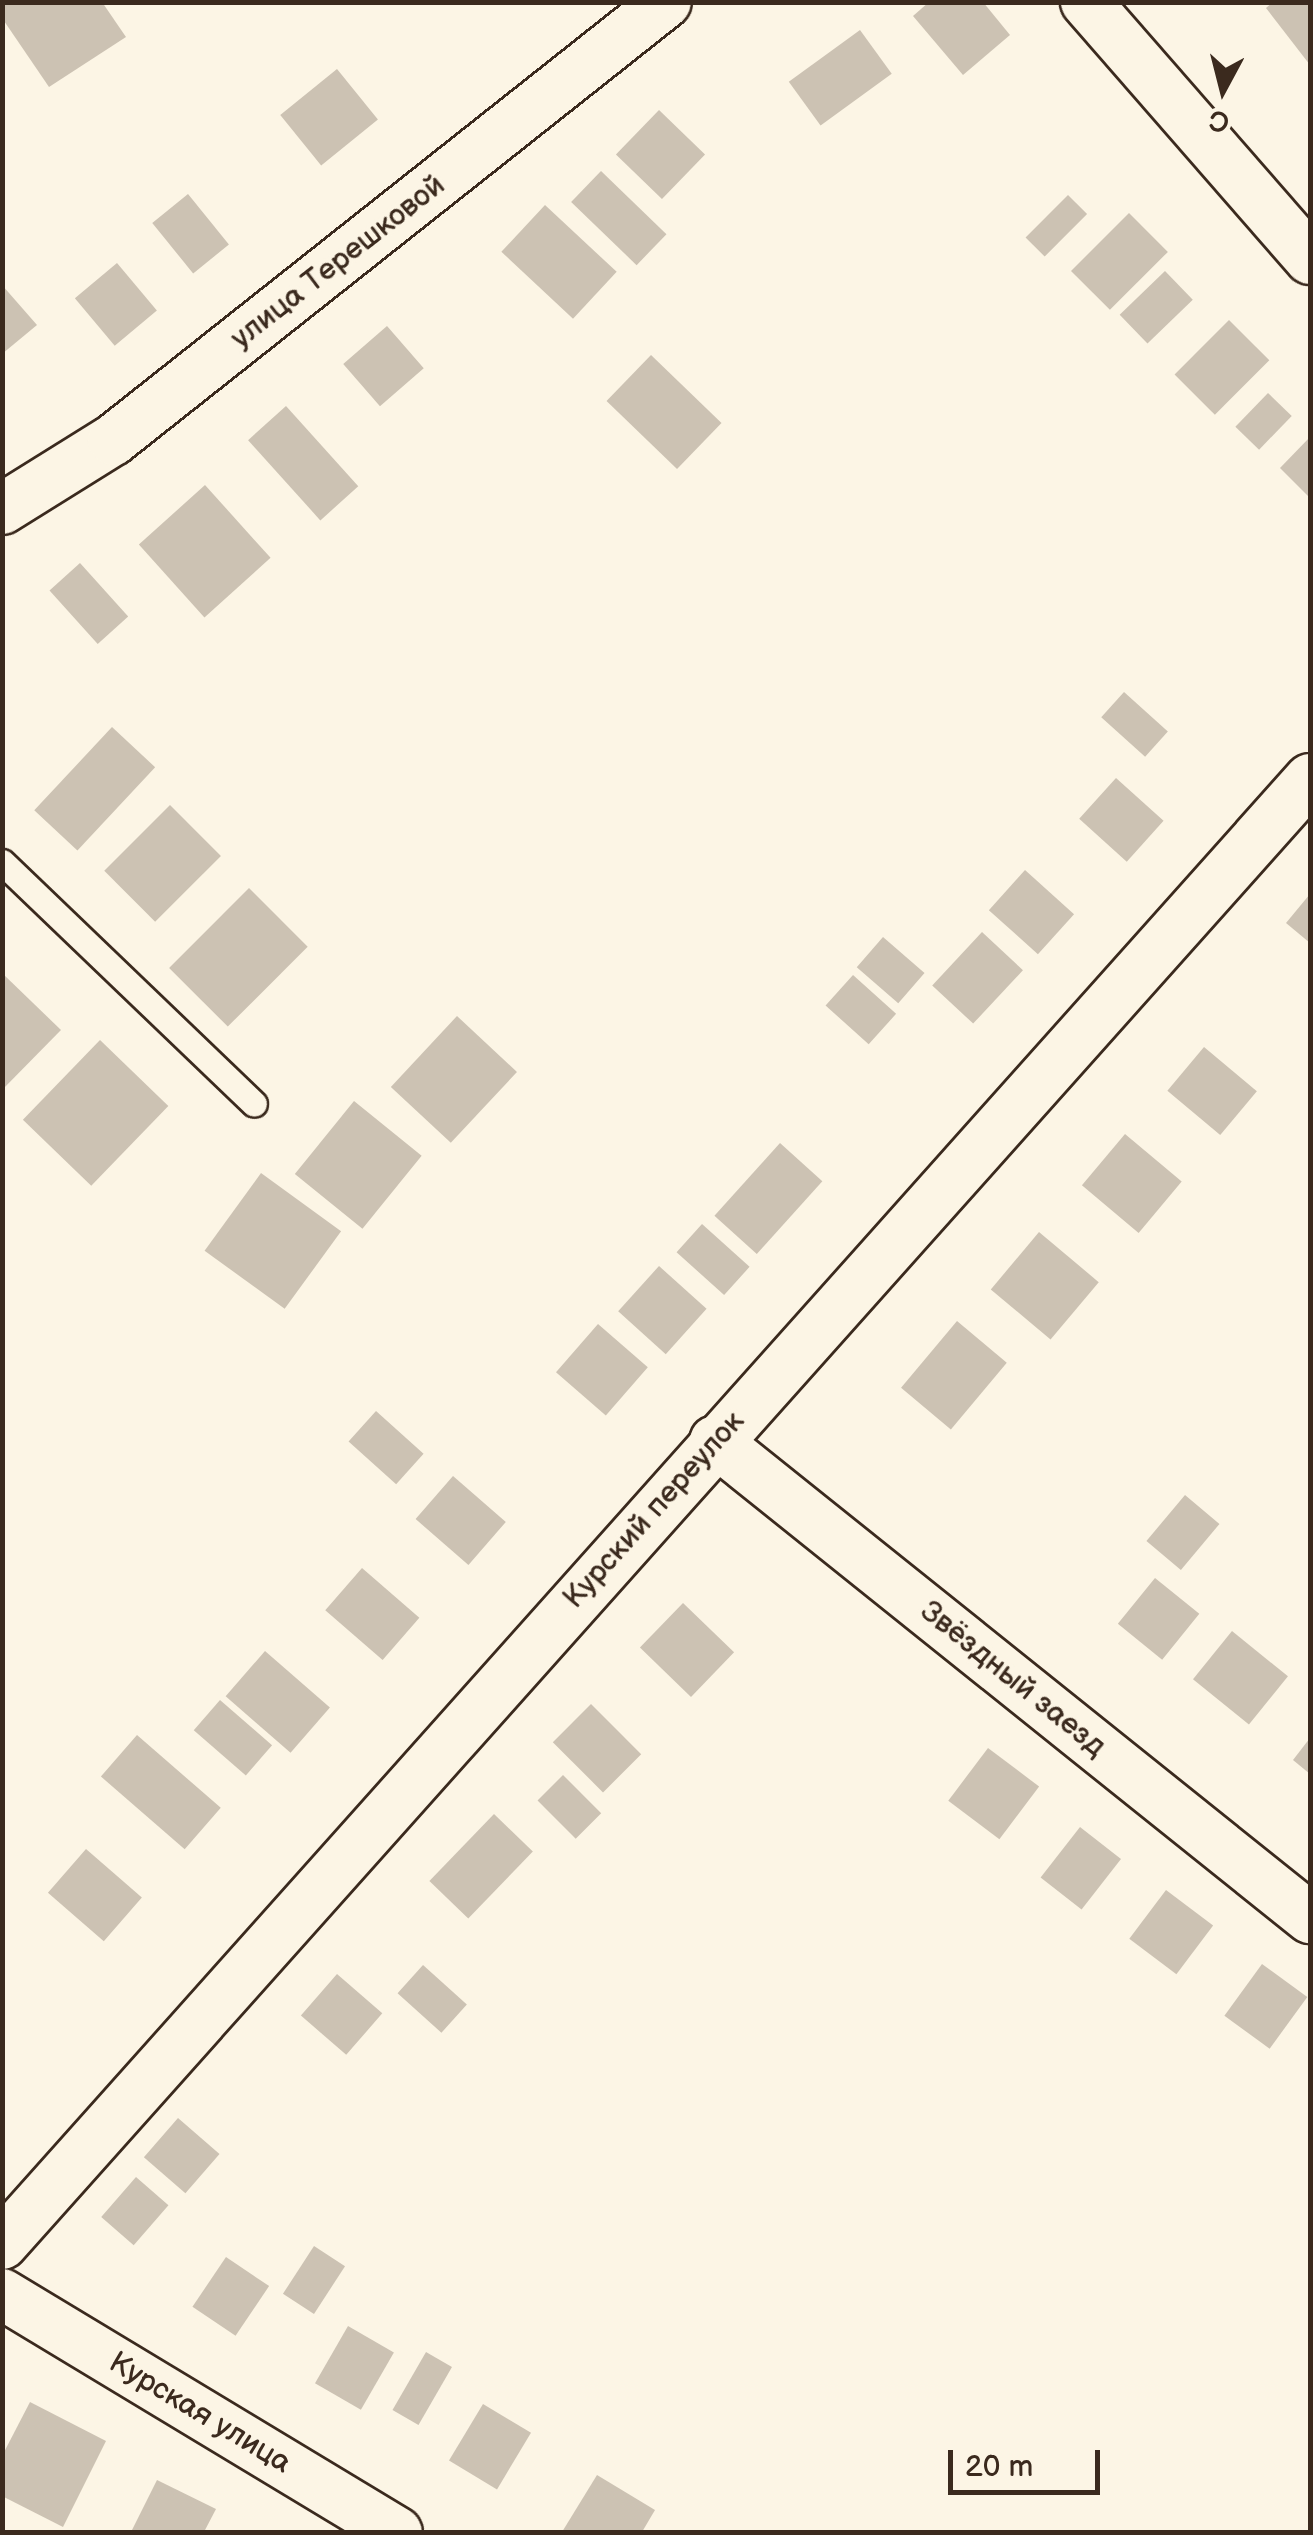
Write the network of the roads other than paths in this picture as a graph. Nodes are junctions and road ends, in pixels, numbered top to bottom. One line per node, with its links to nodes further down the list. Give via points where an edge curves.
1 (666, 2): 4 (street, улица Терешковой, via 114,440)
2 (1086, 2): 3 (street)
3 (1310, 260)
4 (2, 509)
5 (1310, 780): 8 (street, Курский переулок)
6 (2, 862): 7 (lane)
7 (254, 1104)
8 (715, 1441): 9 (street, Звёздный заезд); 10 (street, Курский переулок)
9 (1310, 1918)
10 (2, 2244)
11 (2, 2294): 12 (street, Курская улица)
12 (398, 2532)

